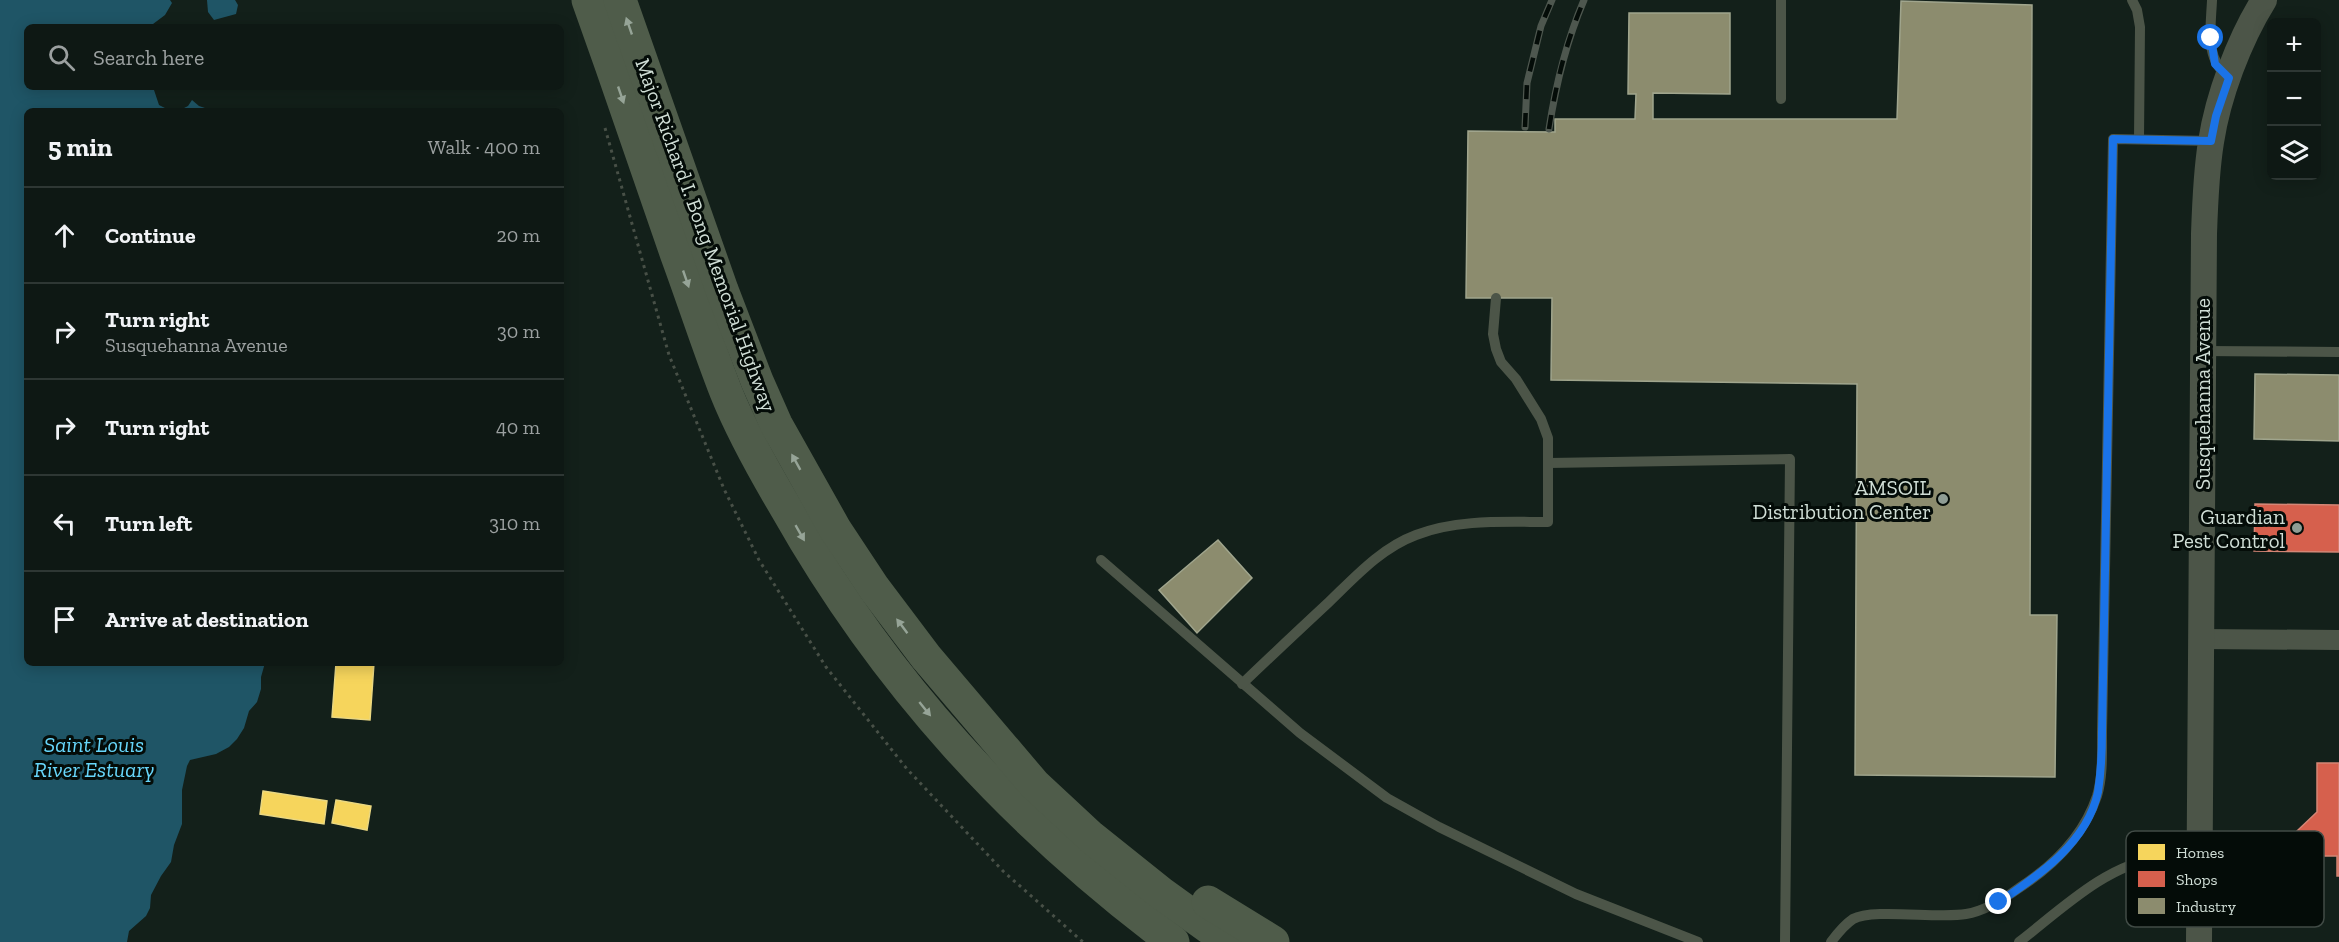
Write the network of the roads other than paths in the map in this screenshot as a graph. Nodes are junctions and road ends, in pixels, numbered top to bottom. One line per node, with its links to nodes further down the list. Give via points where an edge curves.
1 (588, 0): 22 (highway, Major Richard I. Bong Memorial Highway, one-way to 22, via 726,393 807,545 901,680 959,751 1075,863)
2 (620, 0): 18 (highway, Major Richard I. Bong Memorial Highway, one-way to 2, via 834,529 776,424 722,290)
3 (1781, 0): 8 (lane)
4 (2132, 0): 9 (lane, via 2140,27)
5 (2211, 0): 7 (lane, via 2212,55 2218,69)
6 (2264, 0): 7 (street, Susquehanna Avenue)
7 (2229, 78): 10 (street, Susquehanna Avenue)
8 (1781, 99)
9 (2139, 139): 10 (lane); 27 (lane, via 2113,139 2101,768 2088,818 2073,841 2041,874 1999,902 1970,914 1867,915 1840,929)
10 (2211, 141): 12 (street, Susquehanna Avenue, via 2206,174)
11 (1496, 298): 14 (lane, via 1496,349 1541,419 1548,438)
12 (2203, 351): 13 (lane); 16 (street, Susquehanna Avenue)
13 (2339, 352)
14 (1549, 463): 19 (lane, via 1548,522 1453,525 1416,534 1392,546); 26 (lane, via 1790,459)
15 (1101, 560): 19 (lane)
16 (2201, 639): 17 (street); 20 (street, Susquehanna Avenue)
17 (2339, 640)
18 (926, 657): 23 (highway, Major Richard I. Bong Memorial Highway, via 1034,784 1091,837); 24 (highway, via 996,717 1107,825 1222,912)
19 (1242, 684): 25 (lane, via 1317,747 1387,798 1576,894)
20 (2199, 831)
21 (2126, 867): 28 (lane, via 2109,874)
22 (1173, 942)
23 (1230, 942)
24 (1273, 942)
25 (1698, 942)
26 (1785, 942)
27 (1831, 942)
28 (2019, 942)

